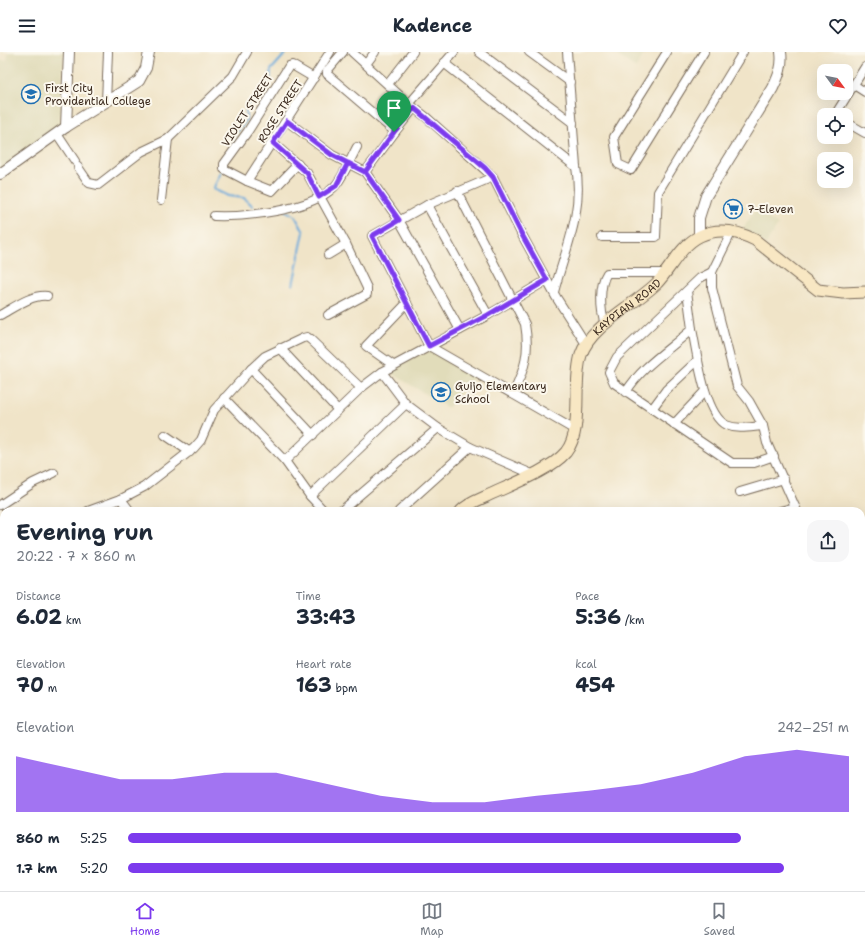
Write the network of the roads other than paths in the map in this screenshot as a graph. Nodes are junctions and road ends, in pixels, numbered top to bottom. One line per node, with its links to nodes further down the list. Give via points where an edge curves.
1 (69, 52): 32 (street)
2 (108, 52): 26 (street)
3 (149, 52): 26 (street, via 146,68 139,81)
4 (247, 52): 36 (street, via 233,76)
5 (330, 52): 21 (street, ROSE STREET)
6 (343, 52): 33 (street, via 327,74)
7 (352, 52): 19 (street)
8 (375, 52): 19 (street)
9 (413, 52): 23 (street)
10 (454, 52): 18 (street)
11 (479, 52): 30 (street)
12 (529, 52): 22 (street)
13 (567, 52): 22 (street)
14 (667, 52): 15 (street, via 614,137 618,164 631,170)
15 (704, 52)
16 (743, 52): 54 (street, via 658,192 656,237)
17 (781, 52): 53 (street, via 780,75 706,196 699,218)
18 (444, 63): 27 (street); 41 (street)
19 (366, 64): 23 (street)
20 (865, 67): 24 (street)
21 (314, 78): 29 (street, ROSE STREET); 45 (street, VIOLET STREET, via 290,66 224,164 225,171)
22 (570, 82): 30 (street)
23 (388, 84): 27 (street)
24 (854, 85): 25 (street); 28 (street)
25 (865, 92)
26 (106, 102): 32 (street)
27 (411, 106): 33 (street); 44 (street)
28 (839, 108)
29 (287, 121): 37 (street, ROSE STREET); 39 (street, via 315,144)
30 (573, 123): 41 (street)
31 (853, 126): 34 (street)
32 (66, 127): 35 (street)
33 (394, 132): 42 (street)
34 (865, 133)
35 (57, 134): 36 (street, via 89,183 98,185 141,152); 43 (street)
36 (168, 139): 48 (street)
37 (273, 143): 40 (street); 45 (street, ROSE STREET)
38 (358, 147): 39 (street)
39 (348, 163): 42 (street); 47 (street, via 336,186)
40 (298, 164): 45 (street, via 272,191); 47 (street, via 307,173)
41 (576, 167): 61 (street, via 579,201 574,230)
42 (365, 172): 51 (street)
43 (0, 174)
44 (493, 177): 46 (street); 59 (street)
45 (246, 181)
46 (457, 191): 49 (street); 64 (street)
47 (319, 197): 50 (street, via 267,213 233,217); 55 (street)
48 (161, 200)
49 (427, 205): 51 (street); 68 (street)
50 (214, 216)
51 (399, 220): 65 (street, via 372,236); 71 (street)
52 (732, 231): 53 (main road, KAYPIAN ROAD); 57 (street); 62 (main road, KAYPIAN ROAD, via 755,240 818,290)
53 (699, 236): 58 (main road, KAYPIAN ROAD, via 690,242)
54 (602, 237)
55 (346, 244): 56 (street); 67 (street, via 368,292)
56 (328, 255)
57 (712, 272): 60 (street, via 700,278); 88 (street, via 712,288 737,386 749,401)
58 (665, 273): 69 (main road, KAYPIAN ROAD, via 635,302); 69 (street, via 607,273 601,299 601,313)
59 (547, 280): 61 (street); 64 (street)
60 (687, 291): 70 (street); 80 (street, via 618,357 609,372 614,383)
61 (554, 292): 72 (street)
62 (865, 292)
63 (47, 296): 66 (street, via 33,299)
64 (513, 300): 68 (street); 82 (street, via 526,324 528,342 523,373)
65 (407, 303): 73 (street); 76 (street, via 366,346)
66 (0, 315)
67 (328, 315)
68 (488, 315): 71 (street)
69 (606, 324): 72 (main road, KAYPIAN ROAD, via 600,327)
70 (692, 329): 75 (street); 80 (street, via 650,363)
71 (460, 330): 73 (street)
72 (586, 344): 90 (main road, KAYPIAN ROAD, via 577,372)
73 (429, 346): 76 (street); 82 (street)
74 (280, 348): 77 (street, via 265,356); 79 (street, via 307,337); 86 (street)
75 (698, 360): 81 (street); 85 (street, via 666,390)
76 (393, 365): 78 (street)
77 (251, 369): 83 (street); 92 (street)
78 (382, 372): 79 (street); 84 (street)
79 (361, 388): 86 (street)
80 (626, 392): 85 (street)
81 (706, 392): 87 (street); 88 (street, via 716,415 725,424 738,428)
82 (513, 394): 90 (street)
83 (224, 398): 94 (street, via 214,410 201,440); 96 (street)
84 (406, 404): 89 (street); 101 (street)
85 (652, 409): 87 (street)
86 (338, 410): 92 (street)
87 (674, 424): 95 (street, via 732,463 754,463)
88 (762, 426): 95 (street)
89 (438, 428): 93 (street); 107 (street)
90 (575, 430): 98 (main road, KAYPIAN ROAD, via 572,443 565,453)
91 (165, 435): 94 (street)
92 (313, 435): 96 (street)
93 (470, 447): 98 (street); 108 (street)
94 (190, 452): 102 (street, via 144,486)
95 (774, 456): 99 (street)
96 (285, 461): 101 (street)
97 (54, 473): 103 (street, via 33,483)
98 (532, 474): 109 (main road, KAYPIAN ROAD)
99 (784, 480): 100 (street); 110 (street)
100 (740, 492)
101 (310, 496): 106 (street)
102 (121, 498): 104 (street); 105 (street)
103 (0, 505)
104 (98, 507)
105 (127, 507)
106 (320, 507)
107 (346, 507)
108 (404, 507)
109 (466, 507)
110 (795, 507)

